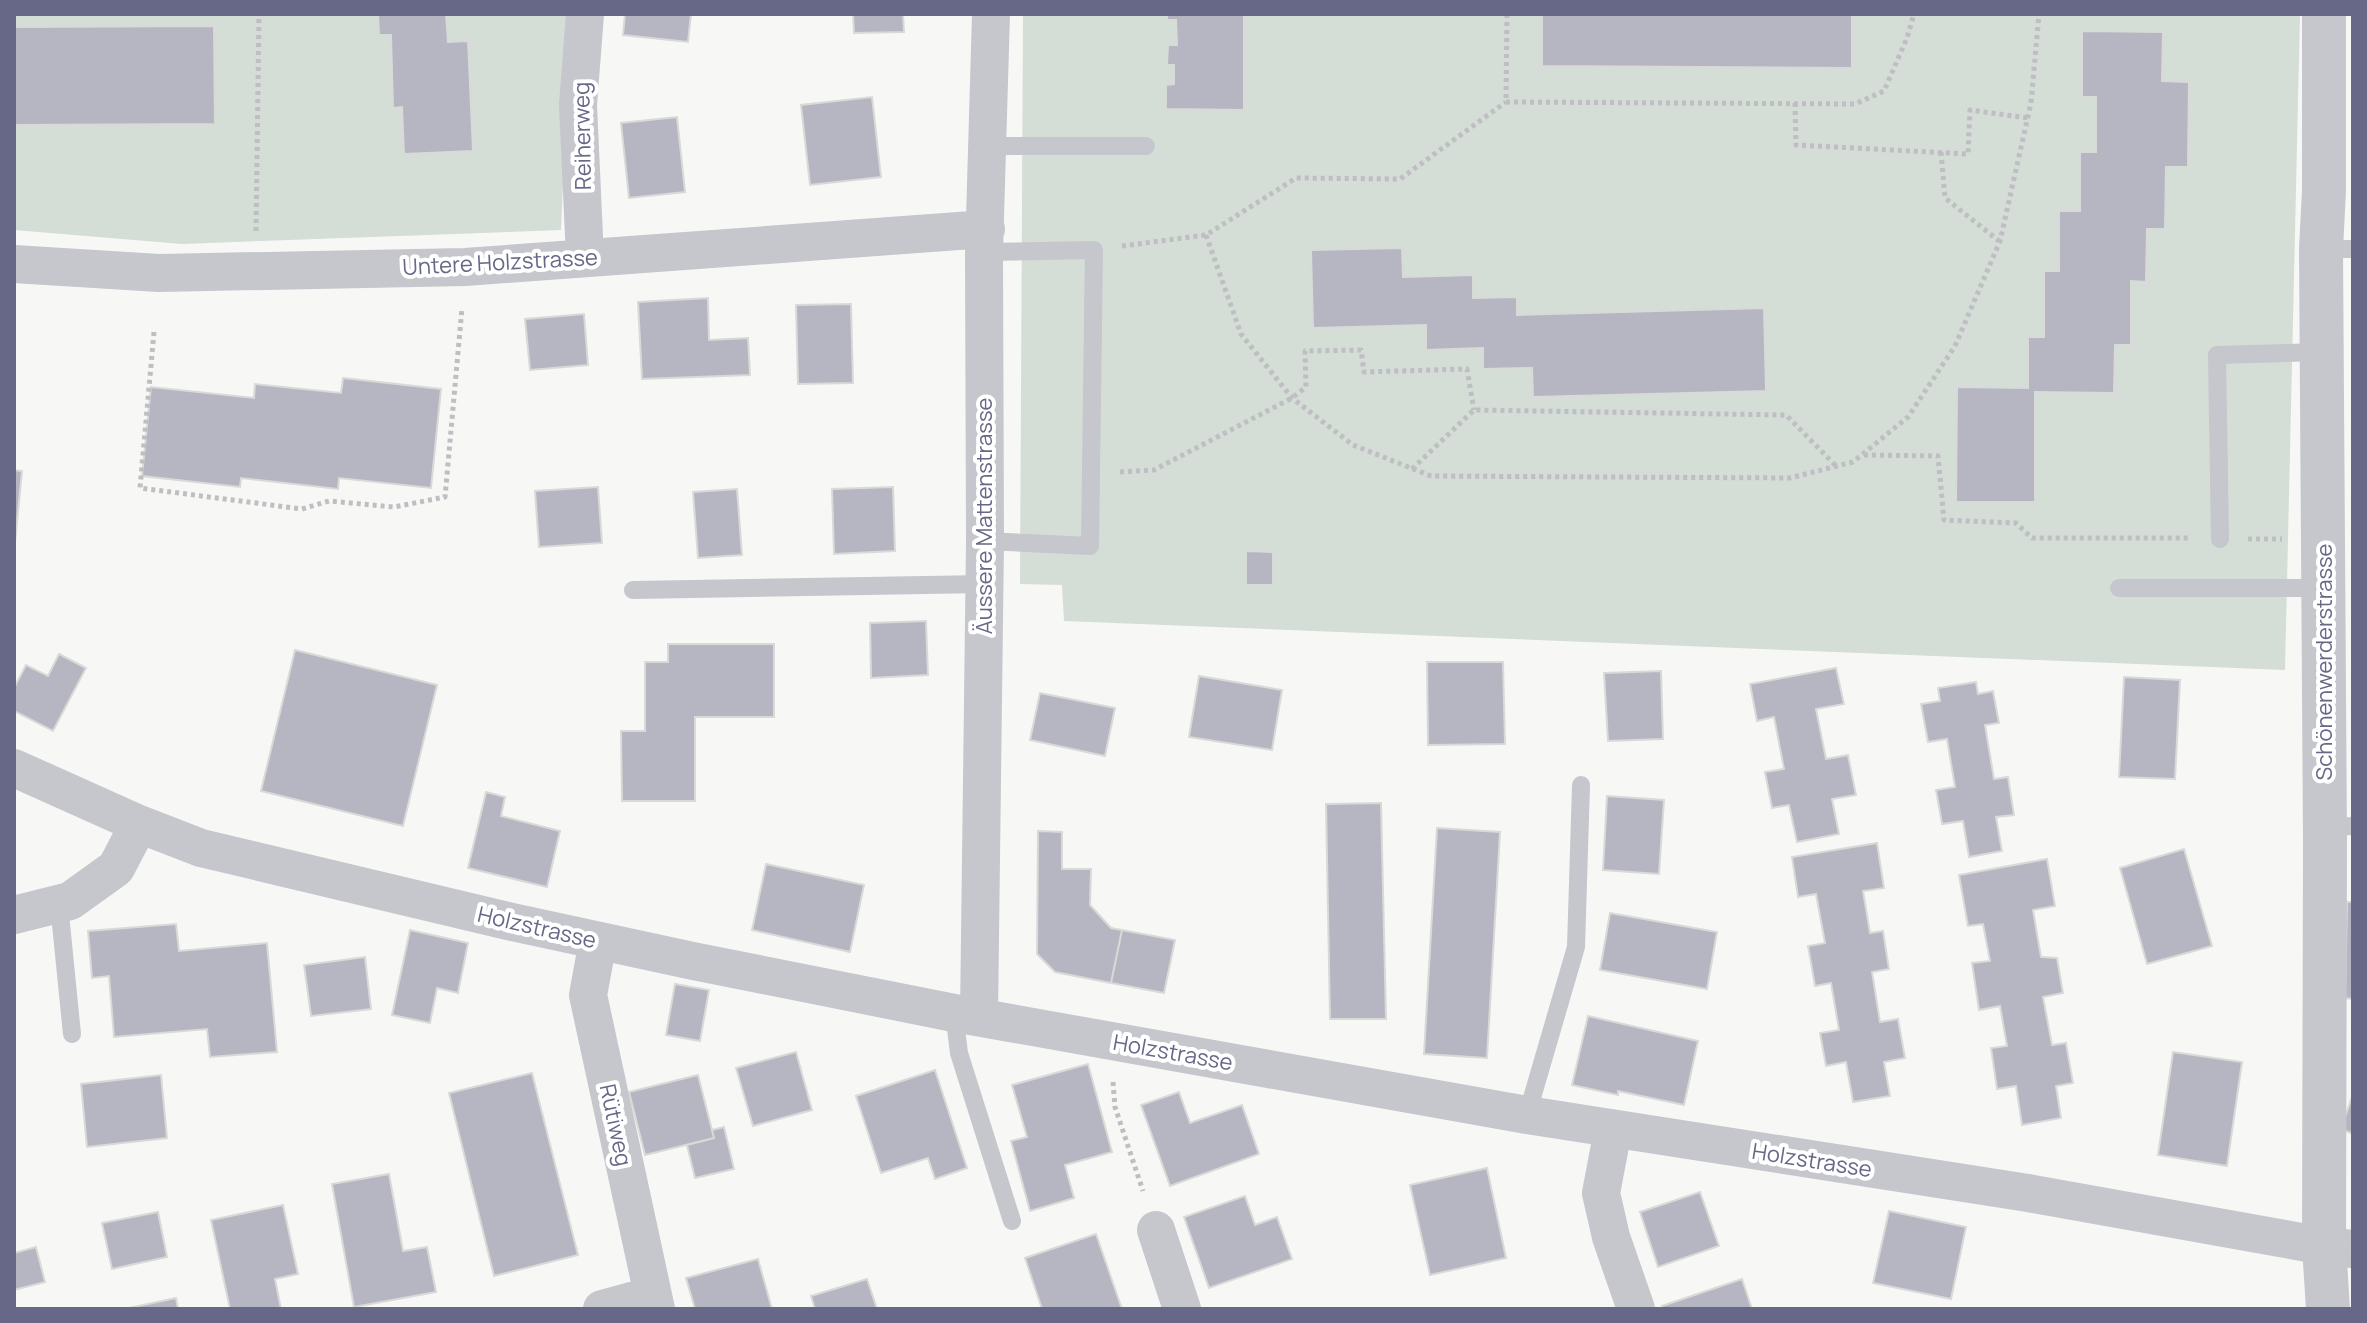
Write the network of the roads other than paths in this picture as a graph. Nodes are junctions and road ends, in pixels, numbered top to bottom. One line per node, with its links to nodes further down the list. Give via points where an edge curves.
1 (585, 14): 9 (street, Reiherweg, via 578,105)
2 (991, 14): 5 (street, Äussere Mattenstrasse)
3 (2324, 14): 4 (street, Schönenwerderstrasse)
4 (2339, 98): 8 (street, Schönenwerderstrasse)
5 (987, 146): 6 (lane); 7 (street, Äussere Mattenstrasse)
6 (1146, 146)
7 (985, 240): 9 (street, Untere Holzstrasse); 13 (street, Äussere Mattenstrasse); 13 (lane, via 1094,250 1090,546)
8 (2337, 249): 11 (street, Schönenwerderstrasse)
9 (585, 258): 10 (street, Untere Holzstrasse, via 255,272 159,273)
10 (14, 264)
11 (2322, 352): 12 (lane, via 2217,355); 16 (street, Schönenwerderstrasse)
12 (2220, 539)
13 (985, 541): 14 (street, Äussere Mattenstrasse)
14 (984, 584): 17 (lane); 25 (street, Äussere Mattenstrasse)
15 (2119, 588): 16 (lane)
16 (2323, 588): 21 (street, Schönenwerderstrasse)
17 (633, 590)
18 (14, 768): 20 (street, Holzstrasse)
19 (1581, 785): 27 (lane, via 1576,947)
20 (139, 824): 22 (street, via 116,868); 24 (street, Holzstrasse, via 201,848)
21 (2339, 826): 31 (street, Schönenwerderstrasse)
22 (59, 904): 23 (street); 26 (lane)
23 (14, 915)
24 (598, 941): 25 (street, Holzstrasse); 32 (street, Rütiweg, via 588,995)
25 (967, 1015): 27 (street, Holzstrasse); 29 (lane, via 959,1053)
26 (72, 1034)
27 (1527, 1115): 28 (street, Holzstrasse)
28 (1613, 1130): 31 (street, Holzstrasse); 35 (street, via 1601,1193)
29 (1012, 1221)
30 (1156, 1230): 34 (street)
31 (2338, 1247): 36 (street, Schönenwerderstrasse)
32 (655, 1302): 33 (street)
33 (602, 1309)
34 (1182, 1309)
35 (1636, 1309)
36 (2328, 1309)

